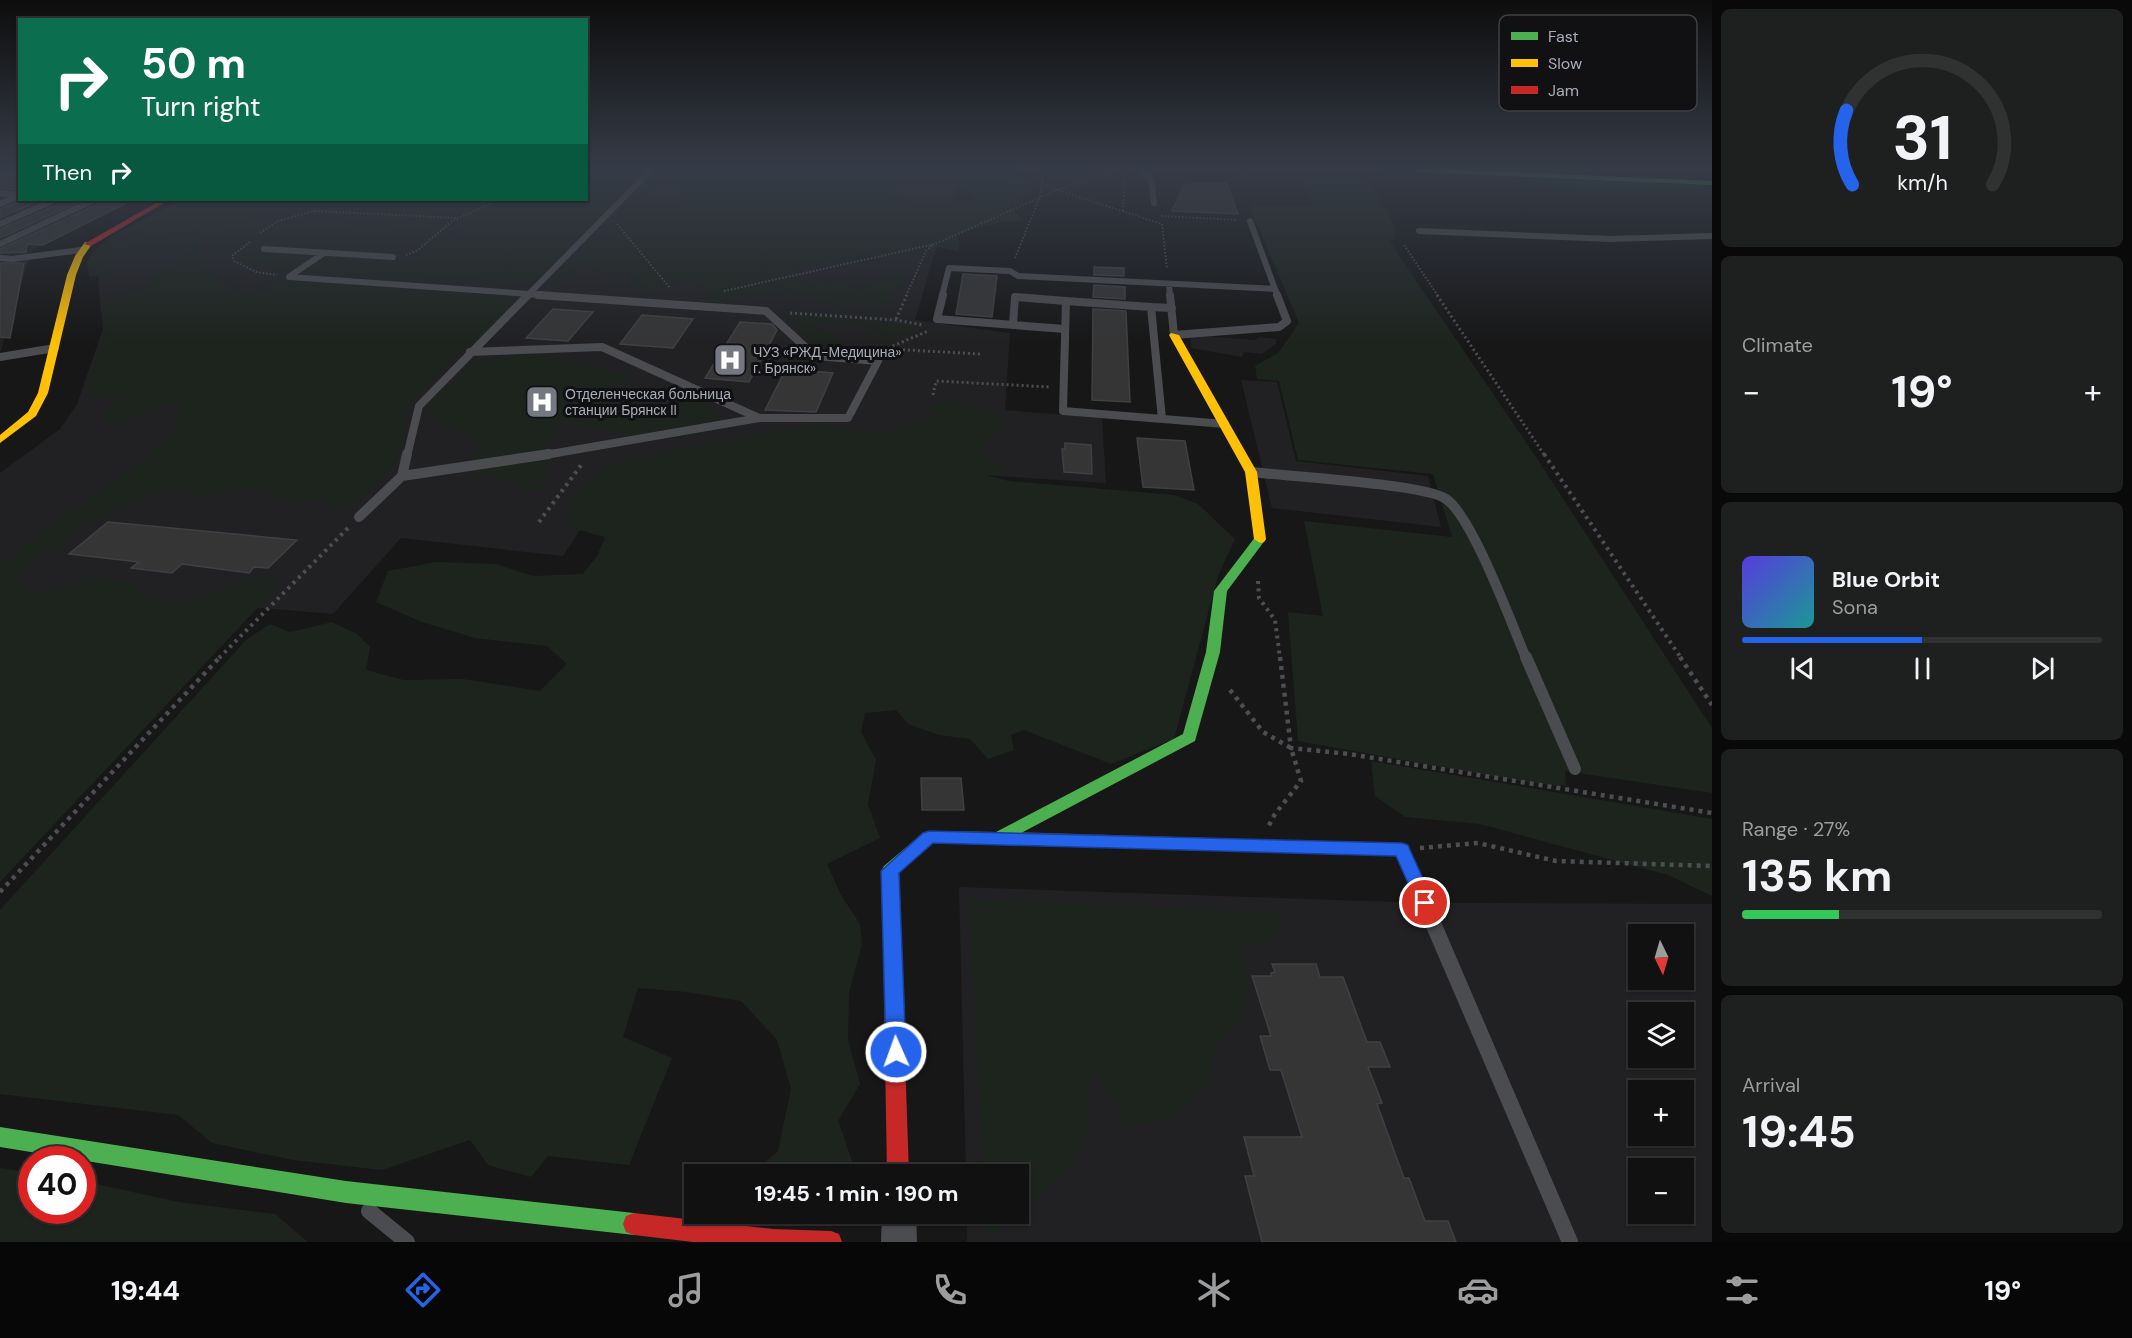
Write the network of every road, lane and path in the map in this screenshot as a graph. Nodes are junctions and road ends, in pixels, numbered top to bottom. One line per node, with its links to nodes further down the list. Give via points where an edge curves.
1 (34, 228): 13 (lane)
2 (113, 228): 17 (street)
3 (269, 228): 23 (path, via 232,256 234,261 244,267)
4 (446, 228): 19 (path, via 418,250)
5 (595, 228): 27 (lane)
6 (621, 228): 25 (path)
7 (971, 228): 14 (path)
8 (1027, 228): 21 (path)
9 (1162, 228): 24 (path)
10 (1253, 228): 26 (lane)
11 (1419, 231): 12 (lane, via 1610,239)
12 (1712, 236)
13 (0, 244)
14 (935, 244): 28 (path); 34 (path, via 926,251)
15 (1404, 245): 57 (path)
16 (264, 249): 18 (lane)
17 (81, 250): 20 (lane); 38 (street)
18 (324, 253): 19 (lane); 23 (lane)
19 (393, 257)
20 (0, 258)
21 (1010, 271): 22 (lane); 35 (lane, via 949,268 937,320)
22 (1018, 276): 24 (lane); 29 (lane)
23 (290, 277): 27 (lane)
24 (1169, 284): 26 (lane); 32 (lane)
25 (670, 288)
26 (1275, 289): 37 (lane, via 1287,321 1279,327)
27 (532, 293): 33 (lane); 40 (lane)
28 (716, 293)
29 (1015, 297): 30 (lane); 35 (lane)
30 (1066, 301): 31 (lane); 36 (lane)
31 (1151, 307): 32 (lane); 47 (lane)
32 (1172, 308): 37 (lane)
33 (765, 311): 34 (path); 43 (lane, via 815,356)
34 (896, 320): 39 (path, via 936,328)
35 (1012, 325): 36 (lane)
36 (1065, 329): 44 (lane)
37 (1174, 335): 48 (street)
38 (56, 348): 42 (lane); 49 (street, via 35,411)
39 (887, 349): 41 (path); 43 (path)
40 (470, 352): 46 (lane, via 602,347); 52 (lane, via 419,406)
41 (980, 354)
42 (0, 357)
43 (878, 361): 46 (lane, via 848,418)
44 (1064, 388): 45 (path, via 936,381); 47 (lane, via 1063,411)
45 (933, 395)
46 (759, 418): 50 (lane)
47 (1162, 419): 48 (lane)
48 (1225, 424): 51 (street)
49 (0, 440)
50 (596, 447): 52 (lane); 54 (path)
51 (1251, 472): 55 (street); 59 (lane, via 1417,490 1446,498 1466,521)
52 (402, 476): 53 (lane)
53 (360, 517): 65 (path, via 263,611)
54 (539, 522)
55 (1260, 537): 56 (street, via 1221,591); 58 (path, via 1256,564 1259,598 1275,620)
56 (1213, 652): 58 (path, via 1218,674 1263,732); 61 (street, via 1190,737)
57 (1712, 705)
58 (1291, 748): 60 (path); 62 (path, via 1301,781 1275,814)
59 (1575, 769)
60 (1712, 813)
61 (998, 838): 62 (lane); 67 (street, via 929,837 890,871)
62 (1259, 846): 63 (lane)
63 (1402, 850): 64 (path, via 1478,843 1556,861); 74 (lane)
64 (1712, 866)
65 (0, 892)
66 (0, 1137): 68 (street)
67 (898, 1164)
68 (346, 1192): 70 (street); 71 (lane)
69 (899, 1224): 73 (street)
70 (773, 1241): 72 (street)
71 (407, 1242)
72 (831, 1242)
73 (900, 1242)
74 (1570, 1242)

